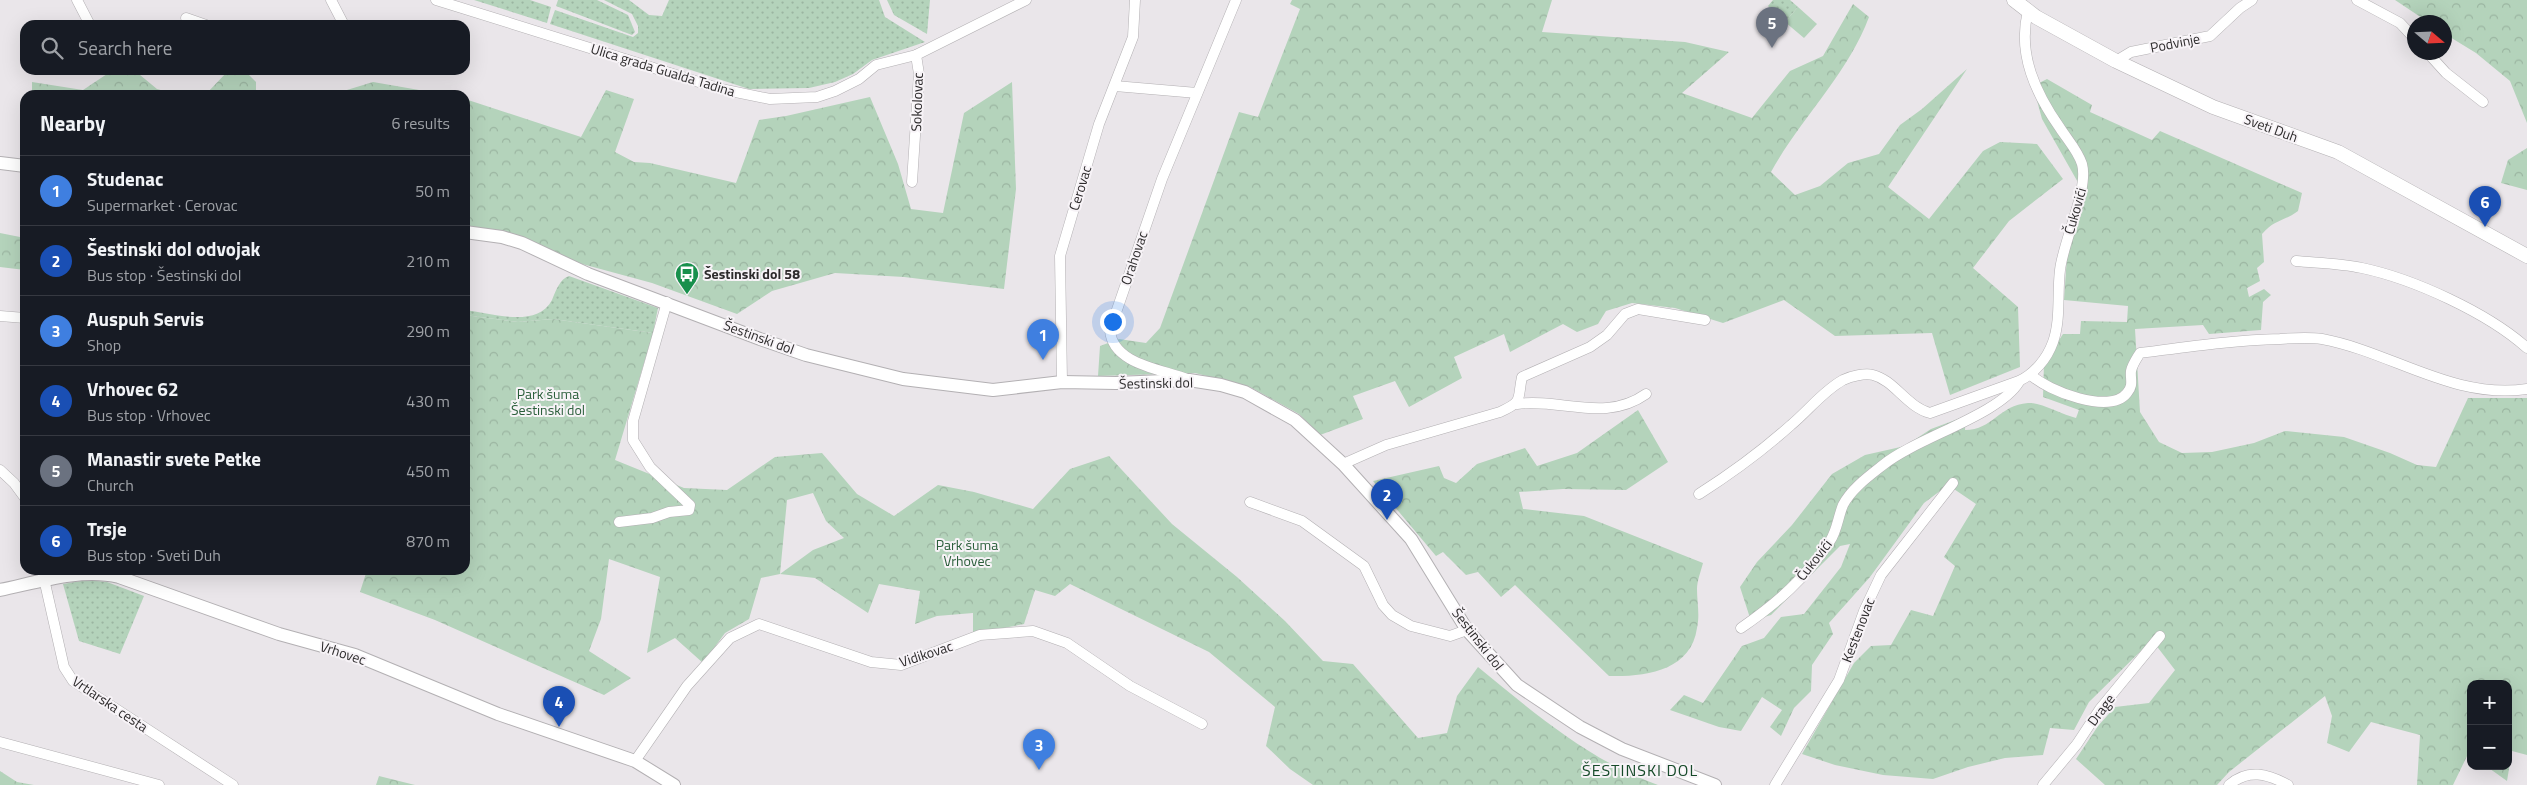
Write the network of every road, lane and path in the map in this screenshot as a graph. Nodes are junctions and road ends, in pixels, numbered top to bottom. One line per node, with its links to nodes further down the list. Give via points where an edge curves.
1 (77, 0): 12 (street)
2 (331, 0): 14 (street)
3 (436, 0): 16 (street, Ulica grada Gualda Tadina, via 721,89 770,99 817,97 859,79 876,65)
4 (1026, 0): 16 (street, Sokolovac)
5 (1135, 0): 19 (street, Cerovac, via 1133,37)
6 (1236, 0): 20 (street, Orahovac)
7 (2014, 0): 10 (main road, Sveti Duh)
8 (2252, 0): 18 (street, Podvinje, via 2210,36 2131,52)
9 (2356, 0): 15 (street, via 2392,17)
10 (2028, 11): 18 (main road, Sveti Duh); 33 (street, Čukovići, via 2025,37 2033,83 2081,162 2084,180 2060,270 2055,334 2047,353)
11 (186, 18): 13 (street)
12 (87, 20)
13 (192, 20)
14 (341, 20)
15 (2407, 31)
16 (916, 55): 24 (street, Sokolovac, via 919,74)
17 (2434, 60): 21 (street)
18 (2116, 61): 26 (main road, Sveti Duh, via 2213,107 2338,152)
19 (1115, 86): 20 (street); 35 (street, Cerovac, via 1099,124 1060,256)
20 (1197, 93): 34 (street, Orahovac, via 1146,220 1110,330 1110,340 1130,358)
21 (2483, 102)
22 (0, 163): 23 (street)
23 (20, 165)
24 (912, 182)
25 (470, 233): 28 (street, Šestinski dol, via 522,243 588,274)
26 (2527, 256)
27 (2296, 261): 32 (street, via 2362,268 2424,290 2488,319 2510,332)
28 (667, 302): 35 (street, Šestinski dol, via 806,355 894,377 994,390); 46 (street, via 633,421 633,440 650,467 690,505 689,510)
29 (0, 316): 30 (street)
30 (20, 318)
31 (1705, 320): 39 (street, via 1638,309 1625,314 1607,335 1590,347 1522,377)
32 (2527, 348)
33 (2031, 375): 36 (street, Čukovići); 37 (street, via 2048,388 2091,400 2115,402 2121,400 2130,388 2131,369 2140,353 2251,340 2313,338 2346,345 2474,389)
34 (1189, 380): 35 (street, Šestinski dol, via 1116,384); 40 (street, Šestinski dol, via 1232,387 1281,410)
35 (1062, 382)
36 (2019, 382): 44 (street, Čukovići, via 1930,412 1908,402 1874,375 1844,380 1742,467); 51 (street, Čukovići, via 2003,399 1886,463 1858,486 1844,504 1832,539 1820,555 1786,595)
37 (2527, 389)
38 (1646, 394): 39 (street, via 1634,403 1615,409)
39 (1517, 404): 40 (street, via 1500,412 1386,445)
40 (1343, 464): 52 (street, Šestinski dol, via 1412,539)
41 (0, 470): 43 (street)
42 (1953, 483): 61 (street, Kestenovac, via 1881,575 1864,610 1839,680)
43 (20, 491)
44 (1699, 494)
45 (1250, 502): 52 (street, via 1302,521 1364,566 1383,605 1392,615 1442,635)
46 (619, 522)
47 (63, 575): 49 (street, Vrhovec)
48 (110, 575): 56 (street, Vrhovec, via 279,634 355,655 490,711)
49 (43, 576): 50 (street, Vrhovec); 58 (street, Vrtlarska cesta, via 64,667 73,681)
50 (0, 590)
51 (1741, 628)
52 (1468, 630): 60 (street, Šestinski dol, via 1508,677 1548,707 1622,749)
53 (2160, 636): 62 (street, Drage)
54 (1202, 724): 56 (street, Vidikovac, via 1130,686 1067,643 1033,631 980,635 910,663 884,665 759,624 730,638 687,686)
55 (0, 742): 57 (street)
56 (635, 761): 59 (street, Vrhovec)
57 (159, 785)
58 (233, 785)
59 (674, 785)
60 (1715, 785)
61 (1775, 785)
62 (2044, 785)
63 (2230, 785): 64 (street, via 2252,774 2270,776)
64 (2288, 785)

